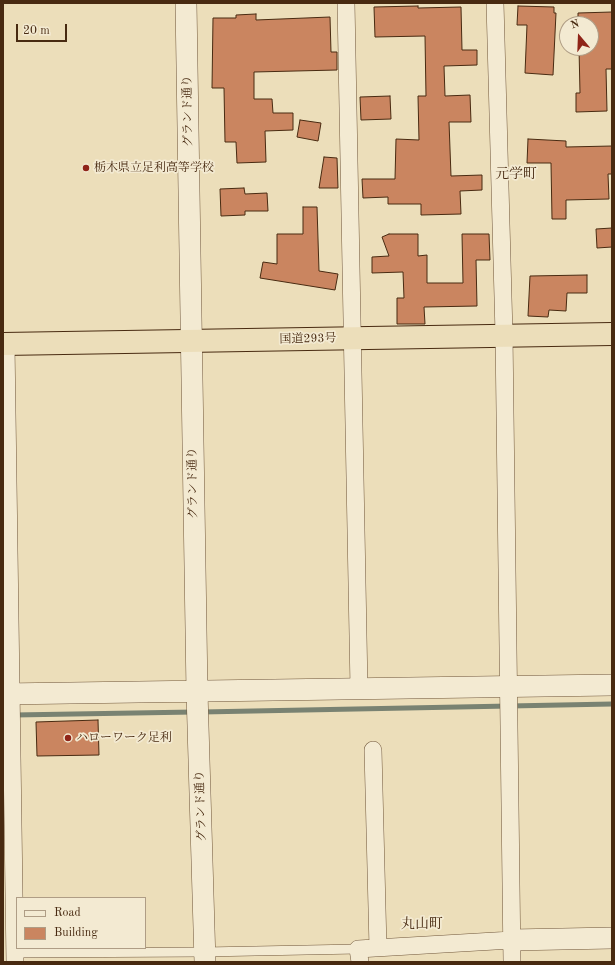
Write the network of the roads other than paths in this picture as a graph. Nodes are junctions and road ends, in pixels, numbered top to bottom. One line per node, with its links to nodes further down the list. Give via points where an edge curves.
1 (186, 3): 7 (street, グランド通り)
2 (346, 3): 6 (street)
3 (495, 3): 4 (street)
4 (504, 334): 5 (highway, 国道293号); 6 (highway, 国道293号); 9 (street)
5 (612, 334)
6 (353, 338): 7 (highway, 国道293号); 11 (street)
7 (191, 341): 8 (highway, 国道293号); 12 (street, グランド通り)
8 (4, 344): 13 (street)
9 (508, 685): 10 (street); 11 (street); 16 (street)
10 (612, 685)
11 (360, 688): 12 (street)
12 (197, 692): 13 (street); 20 (street, グランド通り)
13 (7, 694): 19 (street)
14 (373, 750): 17 (street)
15 (612, 938): 16 (street)
16 (512, 940): 17 (street); 21 (street)
17 (378, 948): 18 (street)
18 (359, 955): 20 (lane)
19 (15, 957): 20 (lane)
20 (205, 957)
21 (512, 962)

